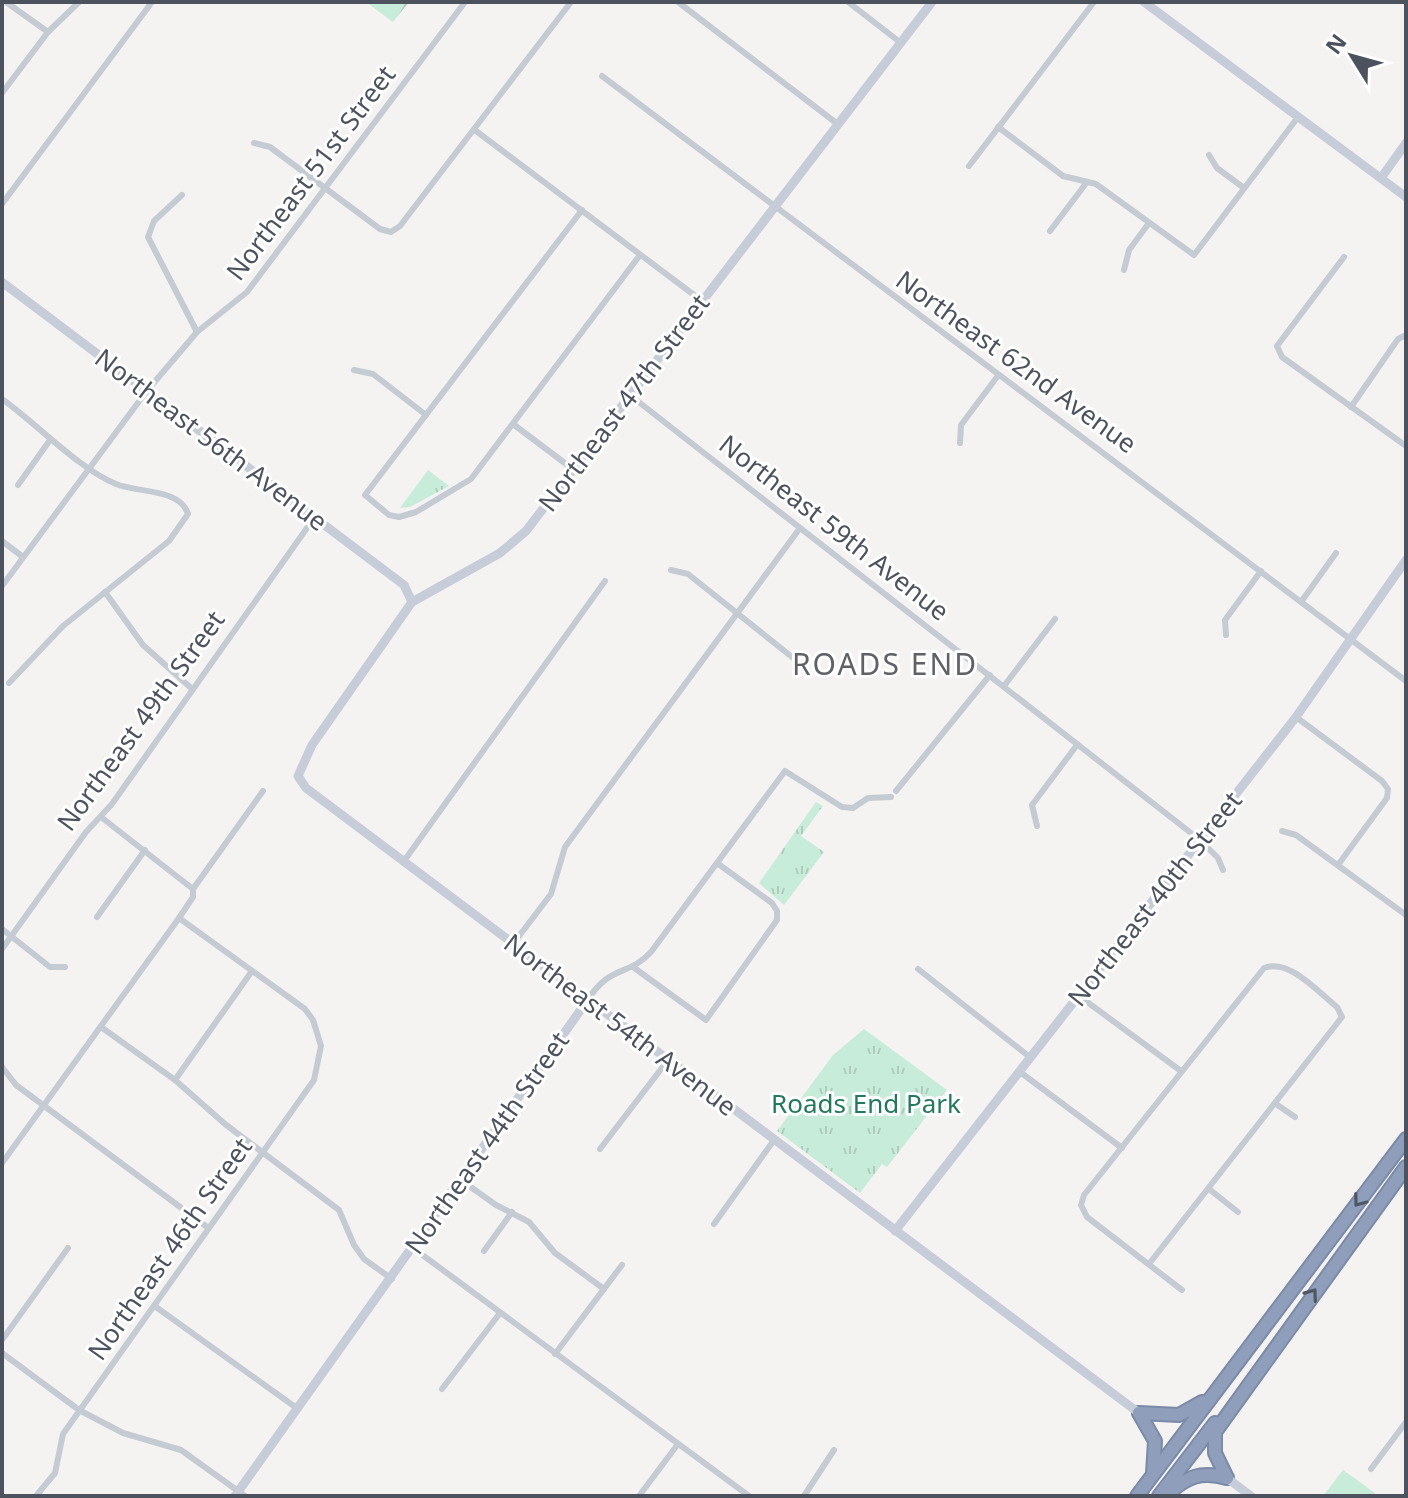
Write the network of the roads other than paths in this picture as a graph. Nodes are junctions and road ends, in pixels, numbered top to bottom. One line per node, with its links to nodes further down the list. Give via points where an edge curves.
1 (6, 2): 11 (street)
2 (79, 2): 11 (street)
3 (152, 2): 29 (street)
4 (465, 2): 25 (street, Northeast 51st Street)
5 (571, 2): 18 (street)
6 (678, 2): 16 (street)
7 (848, 2): 12 (street)
8 (932, 2): 12 (street, Northeast 47th Street)
9 (1094, 2): 17 (street)
10 (1144, 2): 15 (street)
11 (48, 32): 14 (street)
12 (901, 43): 16 (street, Northeast 47th Street)
13 (602, 76): 30 (street, Northeast 62nd Avenue)
14 (2, 93)
15 (1298, 117): 23 (street); 26 (street)
16 (839, 125): 30 (street, Northeast 47th Street)
17 (998, 127): 22 (street); 24 (street, via 1063,176)
18 (476, 131): 25 (street, via 391,232); 31 (street)
19 (254, 143): 25 (street, via 270,147)
20 (1406, 143): 23 (street)
21 (1209, 155): 26 (street)
22 (969, 166)
23 (1381, 178): 28 (street)
24 (1087, 182): 32 (street); 33 (street)
25 (325, 188): 39 (street, Northeast 51st Street, via 247,292)
26 (1244, 188): 32 (street, via 1194,255)
27 (182, 195): 39 (street, via 154,221 148,237)
28 (1406, 197)
29 (2, 204)
30 (775, 208): 38 (street, Northeast 47th Street); 42 (street, Northeast 62nd Avenue)
31 (582, 210): 34 (street); 47 (street)
32 (1149, 223): 36 (street, via 1129,250)
33 (1050, 231)
34 (640, 255): 38 (street); 48 (street)
35 (1344, 257): 46 (street, via 1277,346 1282,357)
36 (1124, 270)
37 (2, 282): 43 (street, Northeast 56th Avenue)
38 (702, 301): 44 (street, Northeast 47th Street)
39 (197, 332): 43 (street, Northeast 51st Street)
40 (1406, 335): 46 (street)
41 (354, 370): 47 (street, via 373,374)
42 (997, 377): 50 (street, via 961,425); 62 (street, Northeast 62nd Avenue)
43 (146, 392): 52 (street, Northeast 51st Street); 55 (street, Northeast 56th Avenue)
44 (631, 396): 53 (street, Northeast 47th Street); 56 (street, Northeast 59th Avenue)
45 (2, 399): 49 (street)
46 (1351, 407): 51 (street)
47 (426, 415): 48 (street, via 365,495 389,515 416,512 471,479)
48 (513, 424): 53 (street)
49 (50, 440): 52 (street); 54 (street)
50 (960, 443)
51 (1406, 446)
52 (91, 467): 59 (street, Northeast 51st Street); 65 (street, via 115,484 181,502 188,514 169,541)
53 (574, 470): 66 (street, Northeast 47th Street, via 505,549)
54 (18, 485)
55 (314, 518): 66 (street, Northeast 56th Avenue, via 404,585); 77 (street, Northeast 49th Street)
56 (800, 528): 68 (street); 73 (street, Northeast 59th Avenue)
57 (2, 541): 59 (street)
58 (1336, 553): 67 (street)
59 (23, 557): 64 (street, Northeast 51st Street)
60 (1406, 560): 71 (street, Northeast 40th Street)
61 (671, 570): 68 (street, via 688,574)
62 (1261, 571): 67 (street, Northeast 62nd Avenue); 70 (street, via 1225,620)
63 (605, 581): 87 (street)
64 (2, 586)
65 (105, 592): 75 (street, via 63,626); 77 (street, via 143,645)
66 (412, 602): 80 (street, Northeast 47th Street, via 312,745)
67 (1301, 602): 71 (street, Northeast 62nd Avenue)
68 (736, 612): 72 (street); 97 (street, via 565,847 551,894)
69 (1055, 619): 76 (street)
70 (1226, 635)
71 (1351, 641): 74 (street, Northeast 62nd Avenue); 78 (street, Northeast 40th Street)
72 (797, 661)
73 (990, 675): 76 (street, Northeast 59th Avenue); 88 (street, Northeast 44th Street, via 894,794 842,807 785,771)
74 (1406, 681)
75 (9, 683)
76 (1004, 686): 79 (street, Northeast 59th Avenue)
77 (191, 688): 82 (street, Northeast 49th Street)
78 (1296, 717): 85 (street, Northeast 40th Street); 89 (street, via 1388,789 1387,798)
79 (1077, 745): 83 (street, via 1032,805); 85 (street, Northeast 59th Avenue)
80 (298, 776): 87 (street, Northeast 54th Avenue, via 306,788)
81 (263, 791): 91 (street)
82 (101, 817): 86 (street); 96 (street, Northeast 49th Street)
83 (1037, 826)
84 (1282, 831): 89 (street)
85 (1200, 840): 90 (street, Northeast 59th Avenue); 103 (street, Northeast 40th Street)
86 (145, 850): 91 (street); 93 (street)
87 (404, 861): 97 (street, Northeast 54th Avenue)
88 (717, 863): 100 (street, Northeast 44th Street, via 651,952); 100 (street, via 777,911 777,920 706,1020)
89 (1338, 865): 92 (street)
90 (1223, 870)
91 (193, 889): 94 (street)
92 (1406, 915)
93 (97, 917)
94 (179, 918): 102 (street); 105 (street)
95 (2, 929): 96 (street)
96 (10, 938): 98 (street, Northeast 49th Street); 99 (street, via 50,967)
97 (512, 944): 104 (street, Northeast 54th Avenue)
98 (2, 949)
99 (65, 967)
100 (633, 967): 104 (street, Northeast 44th Street, via 604,978)
101 (918, 969): 106 (street)
102 (252, 971): 111 (street); 119 (street, Northeast 46th Street, via 313,1020 321,1046 314,1080)
103 (1079, 996): 106 (street, Northeast 40th Street); 109 (street)
104 (587, 1001): 107 (street, Northeast 54th Avenue); 122 (street, Northeast 44th Street)
105 (101, 1027): 111 (street); 113 (street)
106 (1031, 1058): 110 (street, Northeast 40th Street)
107 (668, 1060): 116 (street, Northeast 54th Avenue); 118 (street)
108 (2, 1067): 113 (street)
109 (1181, 1071): 112 (street, via 1264,968 1284,966 1337,1007 1342,1017); 117 (street)
110 (1020, 1072): 117 (street); 128 (street, Northeast 40th Street)
111 (175, 1080): 119 (street)
112 (1276, 1104): 114 (street); 123 (street)
113 (43, 1106): 120 (street); 127 (street)
114 (1295, 1117)
115 (1406, 1139): 140 (highway, one-way to 140)
116 (774, 1140): 126 (street); 128 (street, Northeast 54th Avenue)
117 (1122, 1148): 132 (street, via 1081,1205 1087,1217)
118 (600, 1149)
119 (262, 1153): 127 (street, Northeast 46th Street); 134 (street, via 339,1210 364,1259)
120 (2, 1163)
121 (1406, 1167): 143 (highway, one-way to 121)
122 (461, 1180): 124 (street); 130 (street, Northeast 44th Street)
123 (1209, 1189): 125 (street); 132 (street)
124 (512, 1212): 131 (street); 135 (street)
125 (1238, 1212)
126 (714, 1224)
127 (207, 1227): 137 (street, Northeast 46th Street)
128 (895, 1231): 147 (street, Northeast 54th Avenue)
129 (68, 1248): 139 (street)
130 (413, 1248): 134 (street, Northeast 44th Street); 138 (street)
131 (484, 1251)
132 (1149, 1264): 136 (street)
133 (622, 1265): 135 (street)
134 (392, 1279): 145 (street, Northeast 44th Street)
135 (604, 1289): 142 (street)
136 (1182, 1290)
137 (156, 1307): 145 (street); 146 (street, Northeast 46th Street)
138 (500, 1313): 142 (street); 144 (street)
139 (2, 1340)
140 (1248, 1349): 147 (highway, via 1190,1412 1166,1417); 152 (highway)
141 (2, 1353): 146 (street)
142 (555, 1354): 149 (street)
143 (1266, 1357): 153 (highway, via 1215,1432 1215,1453); 160 (highway)
144 (442, 1389)
145 (298, 1409): 154 (street, Northeast 44th Street)
146 (79, 1410): 154 (street, via 123,1433 181,1450); 155 (street, Northeast 46th Street, via 63,1434 55,1473)
147 (1139, 1413): 152 (highway, via 1155,1441)
148 (1406, 1422): 151 (street)
149 (678, 1444): 156 (street); 157 (street)
150 (834, 1450): 158 (street)
151 (1371, 1469)
152 (1151, 1477): 159 (highway)
153 (1227, 1478): 161 (highway, via 1201,1473); 162 (street)
154 (240, 1494)
155 (36, 1496)
156 (639, 1496)
157 (749, 1496)
158 (804, 1496)
159 (1137, 1496)
160 (1159, 1496)
161 (1166, 1496)
162 (1251, 1496)

